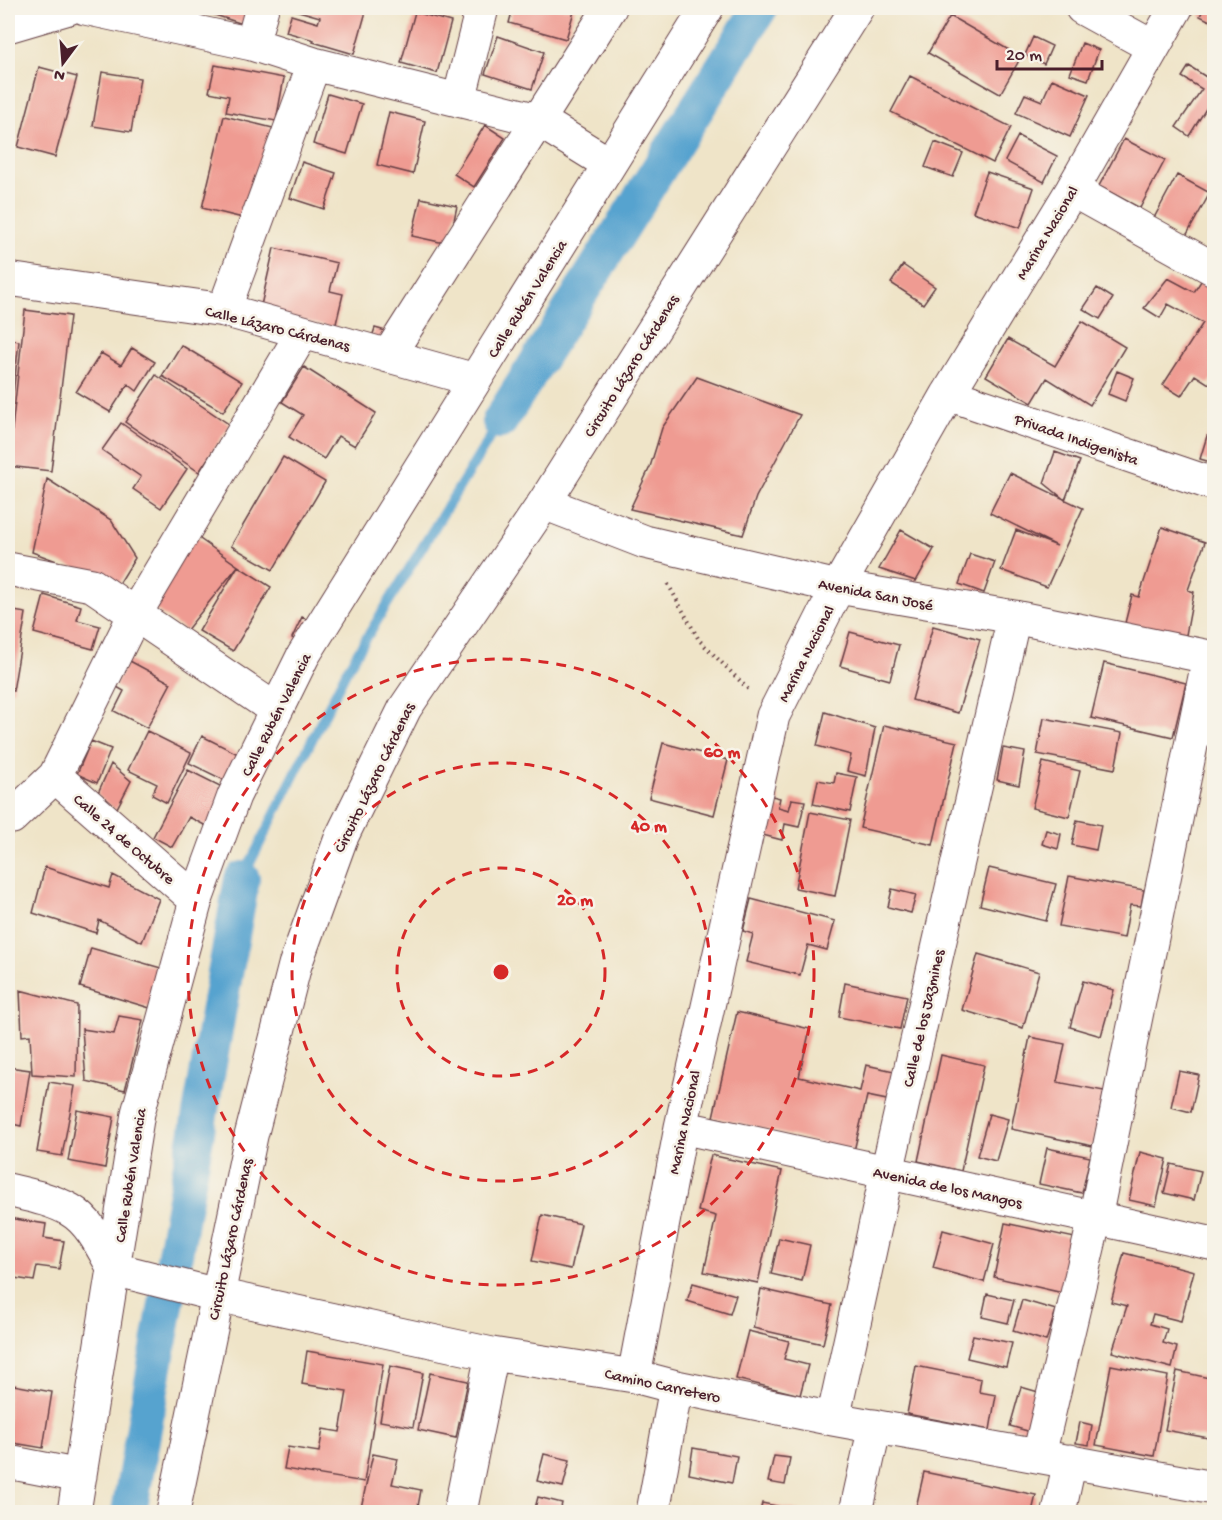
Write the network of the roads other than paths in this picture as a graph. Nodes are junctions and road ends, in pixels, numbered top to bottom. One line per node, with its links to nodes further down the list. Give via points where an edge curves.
1 (69, 8): 10 (street)
2 (85, 8): 11 (street)
3 (262, 8): 11 (street)
4 (482, 8): 14 (street)
5 (610, 8): 15 (street)
6 (707, 8): 16 (street, Calle Rubén Valencia)
7 (857, 8): 26 (street, Circuito Lázaro Cárdenas)
8 (1082, 8): 12 (street)
9 (1176, 8): 12 (street, Marina Nacional)
10 (8, 26)
11 (252, 44): 13 (street)
12 (1153, 47): 17 (street, Marina Nacional)
13 (314, 64): 14 (street); 20 (street)
14 (459, 100): 15 (street)
15 (538, 120): 16 (street); 22 (street)
16 (609, 164): 23 (street, Calle Rubén Valencia)
17 (1072, 190): 18 (street); 24 (street, Marina Nacional)
18 (1215, 269)
19 (8, 279): 20 (street, Calle Lázaro Cárdenas)
20 (224, 310): 21 (street, Calle Lázaro Cárdenas)
21 (303, 332): 22 (street, Calle Lázaro Cárdenas); 29 (street)
22 (388, 356): 23 (street, Calle Lázaro Cárdenas)
23 (475, 380): 32 (street, Calle Rubén Valencia, via 303,656)
24 (948, 394): 25 (street, Privada Indigenista); 28 (street, Marina Nacional)
25 (1207, 482)
26 (544, 502): 28 (street, Avenida San José, via 645,542); 42 (street, Circuito Lázaro Cárdenas, via 405,708 341,838 295,965)
27 (8, 569): 29 (street, via 92,585)
28 (838, 587): 30 (street, Avenida San José); 36 (street, Marina Nacional, via 773,716)
29 (135, 615): 32 (street); 33 (street)
30 (1014, 617): 31 (street, Avenida San José); 37 (street, Calle de los Jazmines)
31 (1212, 658): 39 (street)
32 (276, 710): 35 (street, Calle Rubén Valencia, via 234,796)
33 (55, 776): 34 (street); 35 (street, Calle 24 de Octubre)
34 (10, 816)
35 (196, 900): 41 (street, Calle Rubén Valencia, via 138,1113)
36 (681, 1127): 37 (street, Avenida de los Mangos); 44 (street, Marina Nacional)
37 (887, 1172): 39 (street, Avenida de los Mangos); 46 (street, Calle de los Jazmines)
38 (8, 1190): 41 (street, via 71,1210 95,1234)
39 (1095, 1218): 40 (street, Avenida de los Mangos); 48 (street)
40 (1215, 1244)
41 (121, 1270): 42 (street, Camino Carretero); 50 (street, Calle Rubén Valencia)
42 (210, 1294): 43 (street, Camino Carretero); 53 (street, Circuito Lázaro Cárdenas)
43 (492, 1354): 44 (street, Camino Carretero); 54 (street)
44 (634, 1376): 45 (street, Camino Carretero)
45 (676, 1387): 46 (street, Camino Carretero); 55 (street)
46 (833, 1419): 47 (street, Camino Carretero)
47 (875, 1426): 48 (street, Camino Carretero); 56 (street)
48 (1054, 1458): 51 (street, Camino Carretero); 57 (street)
49 (8, 1462): 50 (street)
50 (80, 1476): 52 (street, Calle Rubén Valencia)
51 (1215, 1488)
52 (74, 1512)
53 (173, 1512)
54 (460, 1512)
55 (653, 1512)
56 (856, 1512)
57 (1059, 1512)

